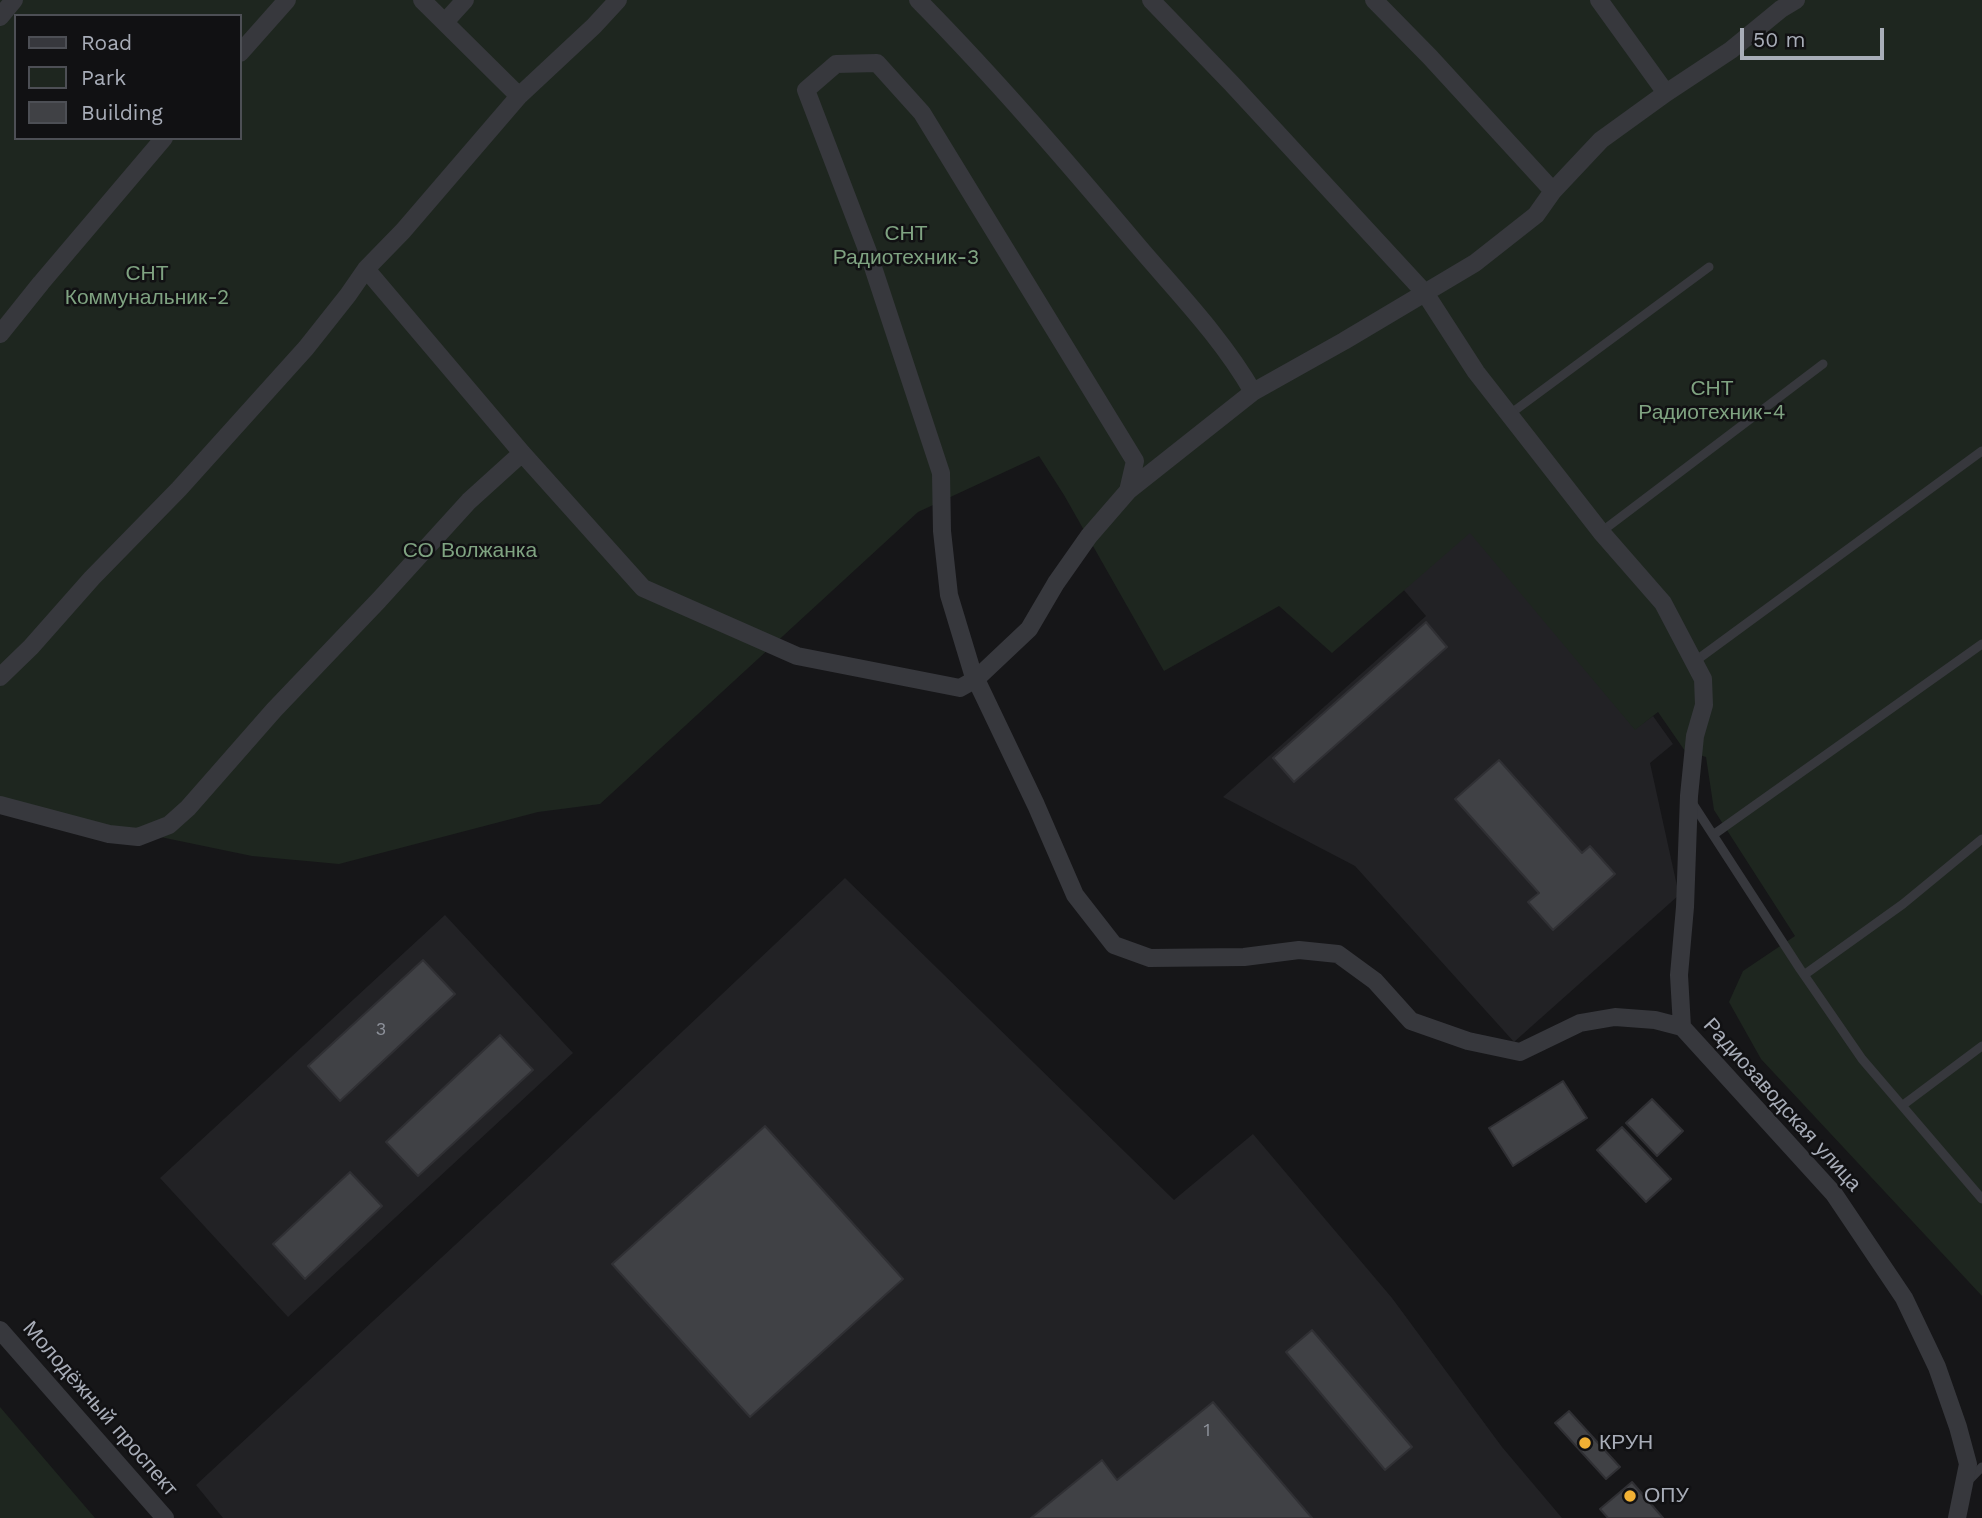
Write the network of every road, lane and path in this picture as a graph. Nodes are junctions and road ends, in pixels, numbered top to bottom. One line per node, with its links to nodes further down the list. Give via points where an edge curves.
1 (14, 0): 11 (street)
2 (287, 0): 13 (street)
3 (422, 0): 12 (street)
4 (464, 0): 12 (street)
5 (618, 0): 15 (street)
6 (918, 0): 23 (street, via 1132,239 1234,359)
7 (1151, 0): 20 (street)
8 (1374, 0): 17 (street)
9 (1599, 0): 14 (street)
10 (1785, 3): 14 (street, via 1731,50)
11 (0, 17)
12 (445, 22): 15 (street)
13 (242, 51)
14 (1666, 93): 17 (street, via 1601,140)
15 (519, 96): 19 (street)
16 (162, 140): 21 (street)
17 (1553, 191): 20 (street, via 1536,215 1475,263)
18 (1709, 267): 24 (lane)
19 (366, 269): 26 (street); 31 (street, via 306,348)
20 (1425, 293): 23 (street); 24 (street, via 1476,372)
21 (0, 334)
22 (1823, 363): 28 (lane)
23 (1253, 392): 27 (street)
24 (1510, 414): 28 (street)
25 (1982, 451): 30 (lane)
26 (522, 453): 32 (street, via 643,588 797,656 960,688); 34 (street, via 469,501 169,825 138,837 108,834)
27 (1128, 491): 32 (street, via 1089,536 1029,629); 32 (street, via 1135,461 922,113 877,63 836,64 806,90 868,251 941,473 949,595)
28 (1601, 532): 30 (street, via 1663,603)
29 (1982, 644): 35 (lane)
30 (1694, 662): 33 (street, via 1703,679 1704,705 1695,736)
31 (0, 677)
32 (976, 679): 38 (street, via 1075,895 1114,945 1150,958 1244,957 1299,950 1338,954 1375,981 1411,1021 1468,1041 1520,1052 1580,1023 1615,1017)
33 (1689, 796): 35 (lane); 38 (street, via 1679,975)
34 (0, 805)
35 (1713, 835): 37 (lane)
36 (1982, 839): 37 (lane, via 1903,904)
37 (1804, 975): 40 (lane, via 1862,1059)
38 (1682, 1027): 44 (street, Радиозаводская улица, via 1833,1194 1904,1298 1937,1367 1958,1427 1968,1464)
39 (1982, 1046): 40 (lane)
40 (1903, 1105): 41 (lane)
41 (1982, 1199)
42 (0, 1330): 45 (street, Молодёжный проспект)
43 (1982, 1467): 44 (lane)
44 (1965, 1479): 46 (street, Радиозаводская улица)
45 (165, 1518)
46 (1957, 1518)

